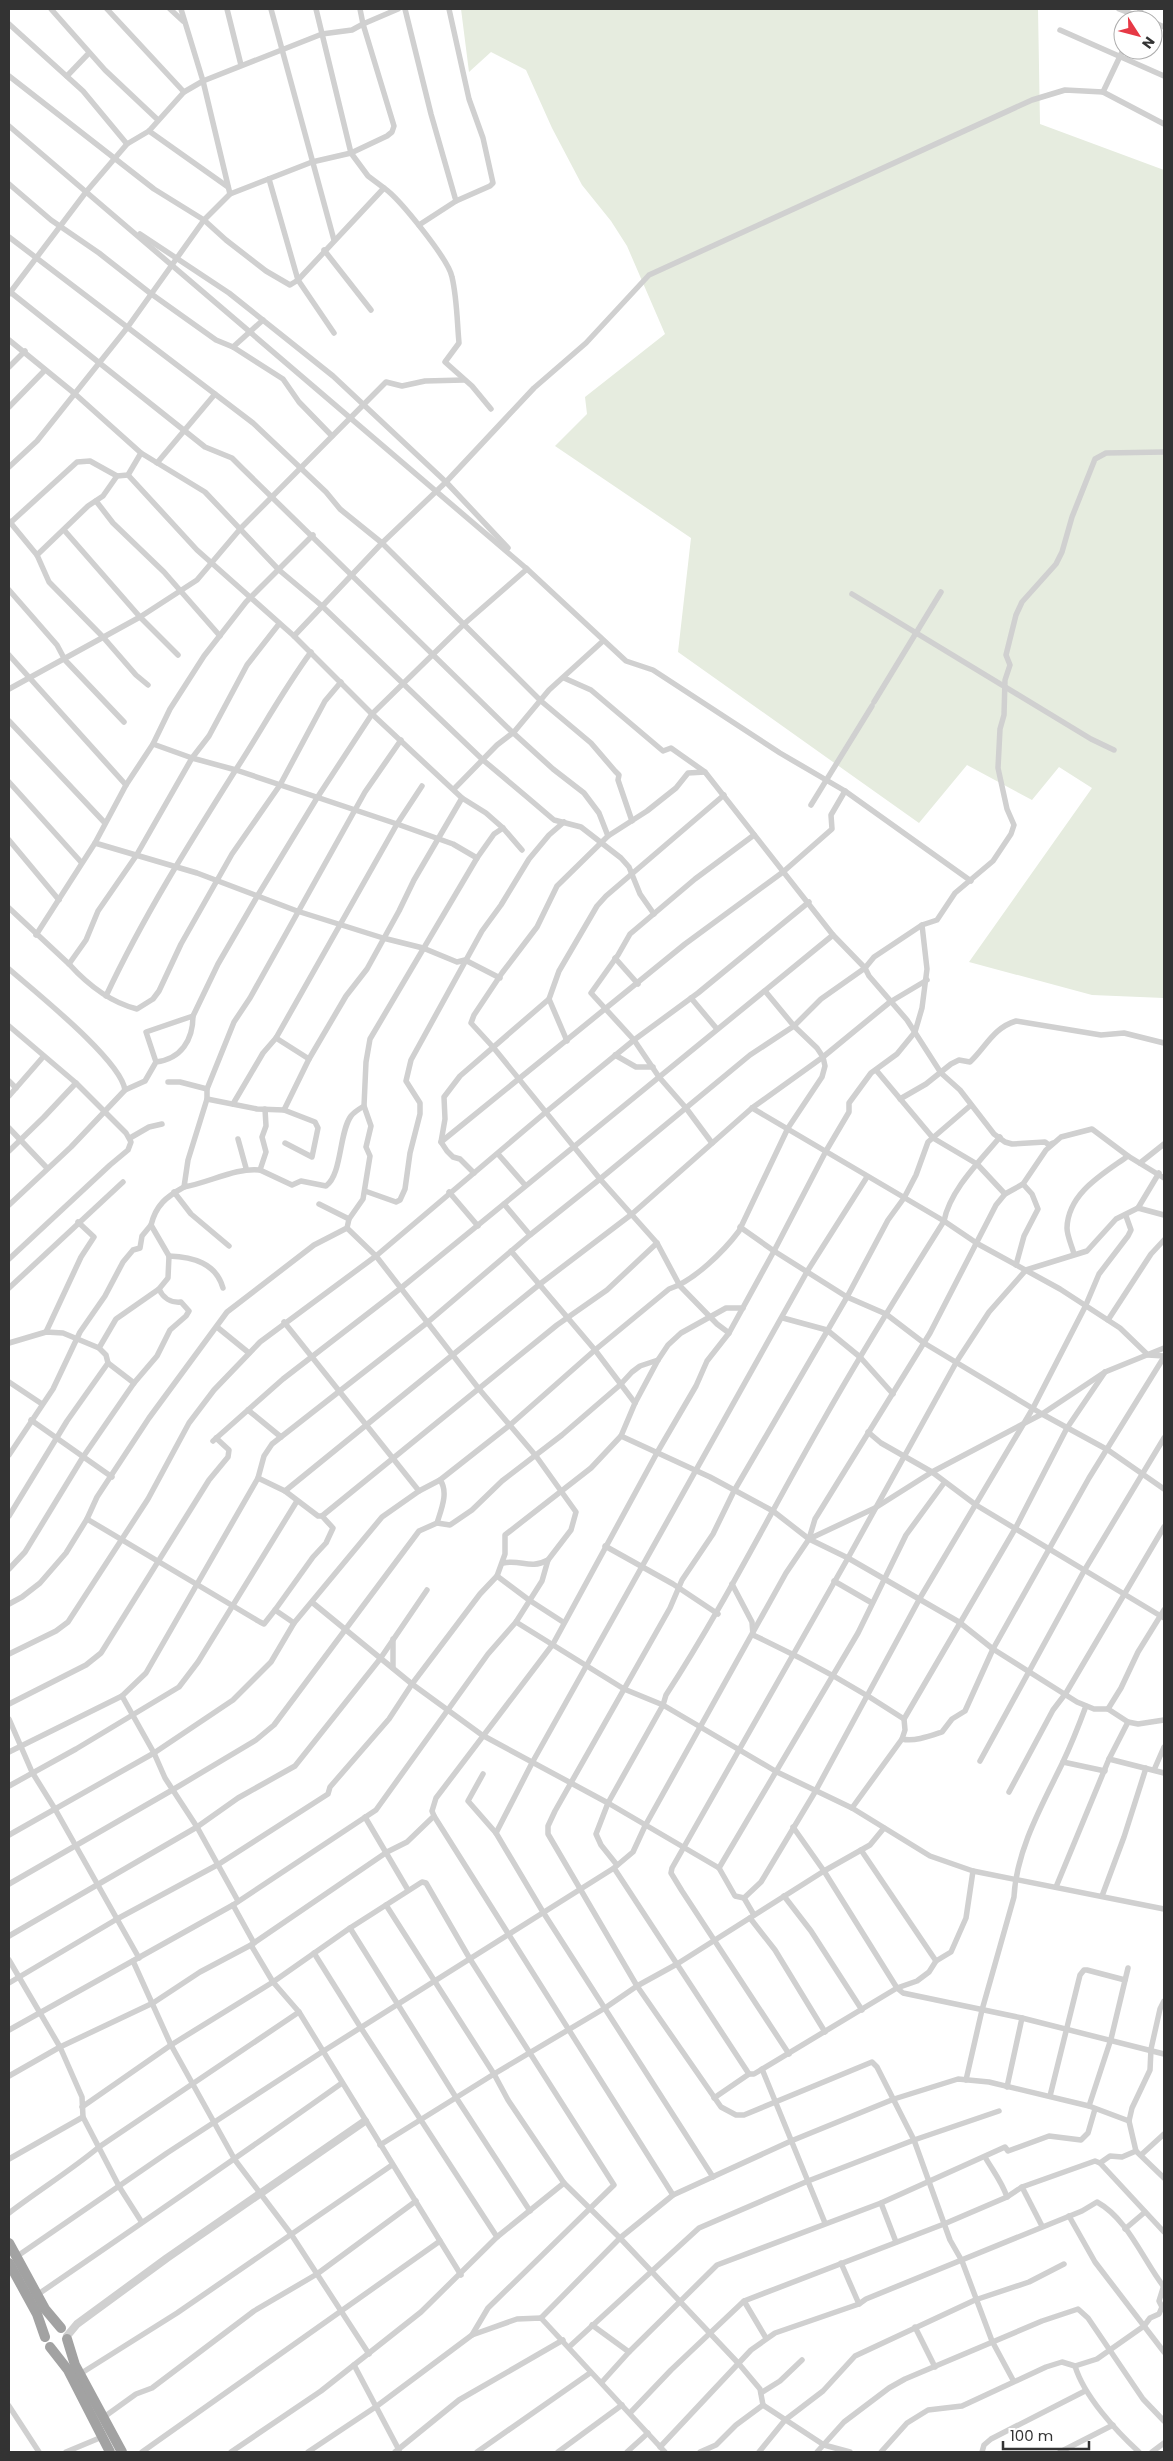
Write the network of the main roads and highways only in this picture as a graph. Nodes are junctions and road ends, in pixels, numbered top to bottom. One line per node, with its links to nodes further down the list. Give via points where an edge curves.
1 (9, 2243): 2 (highway)
2 (12, 2260): 3 (highway, via 50,2318); 4 (highway)
3 (64, 2333): 4 (highway, via 51,2328); 4 (highway, via 61,2347); 6 (highway, via 80,2374)
4 (48, 2342): 5 (highway, via 68,2370)
5 (110, 2452)
6 (122, 2452)

